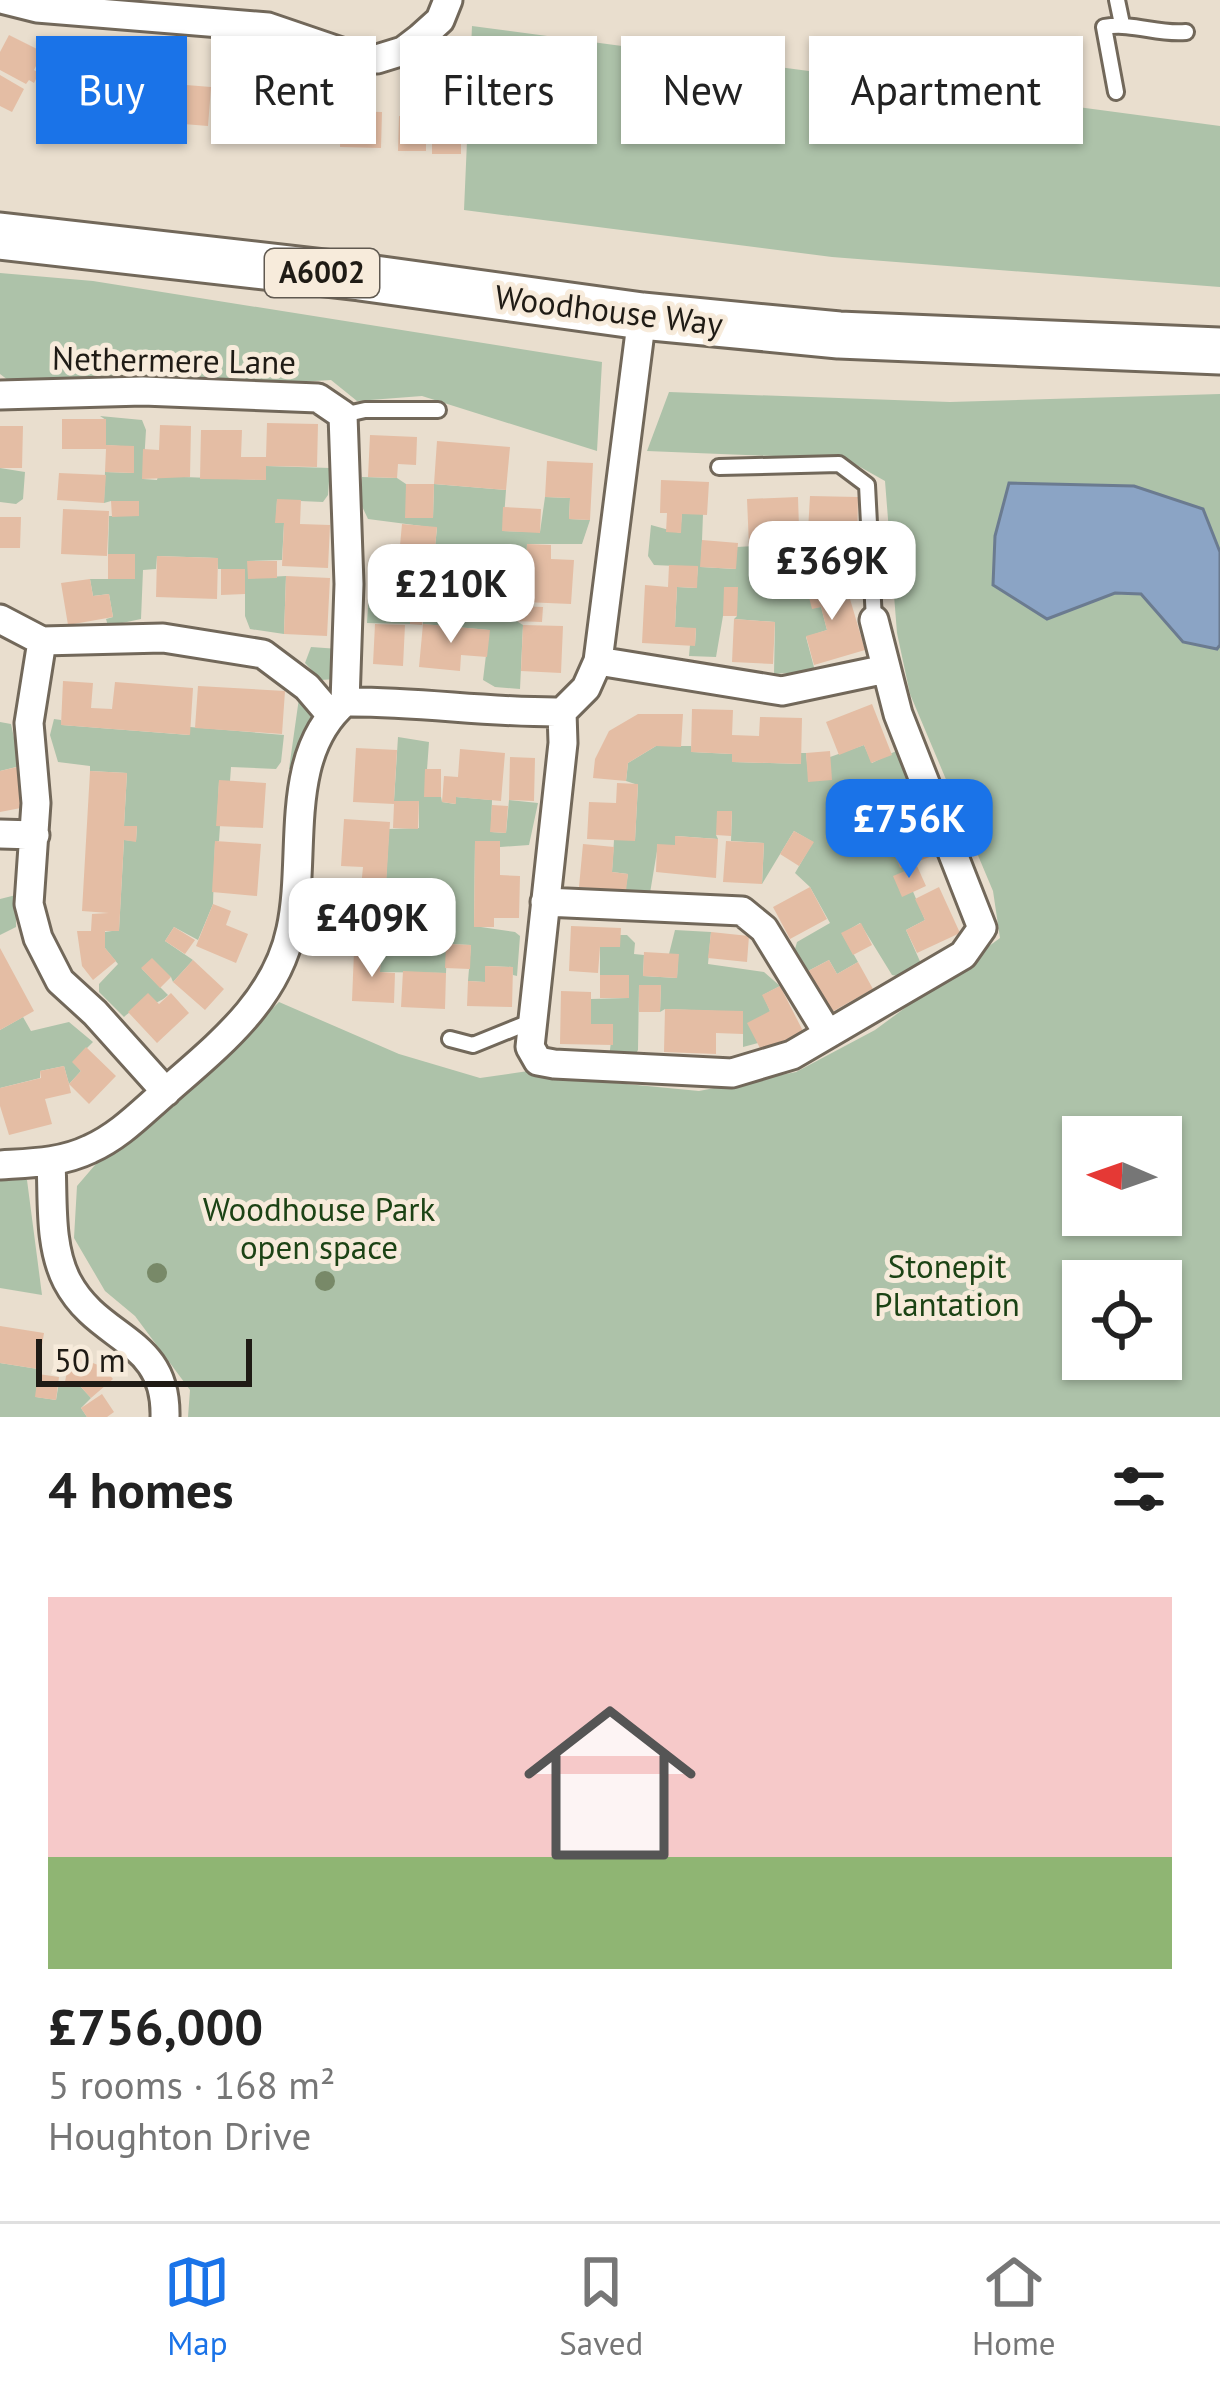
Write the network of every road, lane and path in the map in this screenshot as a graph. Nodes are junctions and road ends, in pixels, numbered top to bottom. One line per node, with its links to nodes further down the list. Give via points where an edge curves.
1 (4, 0): 2 (street, via 268,27 377,59 421,38)
2 (448, 0)
3 (1117, 0): 4 (lane)
4 (1122, 24): 5 (lane); 6 (lane, via 1104,27)
5 (1186, 32)
6 (1116, 92)
7 (0, 236): 8 (main road, Woodhouse Way / A6002)
8 (642, 316): 9 (main road, Woodhouse Way / A6002, via 838,335); 17 (street)
9 (1220, 351)
10 (0, 395): 12 (street, Nethermere Lane, via 317,398)
11 (438, 410): 12 (lane)
12 (344, 415): 19 (street, via 349,584)
13 (719, 467): 15 (lane, via 839,464 867,485)
14 (0, 619): 16 (street)
15 (874, 620): 18 (street)
16 (42, 640): 19 (street, via 163,638 262,654); 22 (street, via 29,723)
17 (598, 662): 18 (street, via 782,692); 20 (street)
18 (886, 669): 25 (street, via 982,928 963,955)
19 (338, 708): 20 (street, via 392,701); 27 (street, via 310,753 291,929 276,975 226,1039)
20 (562, 712): 23 (street)
21 (0, 834): 22 (street)
22 (35, 835): 27 (street, via 28,904 38,938 60,981)
23 (545, 902): 24 (street); 25 (street, via 742,911 764,929)
24 (530, 1022): 25 (street, via 538,1061 733,1073 792,1054); 26 (lane, via 473,1045)
25 (827, 1032)
26 (450, 1040)
27 (166, 1092): 28 (street, via 123,1130)
28 (51, 1162): 29 (street); 30 (street, via 65,1278 87,1313 148,1356 166,1396)
29 (0, 1165)
30 (165, 1417)

